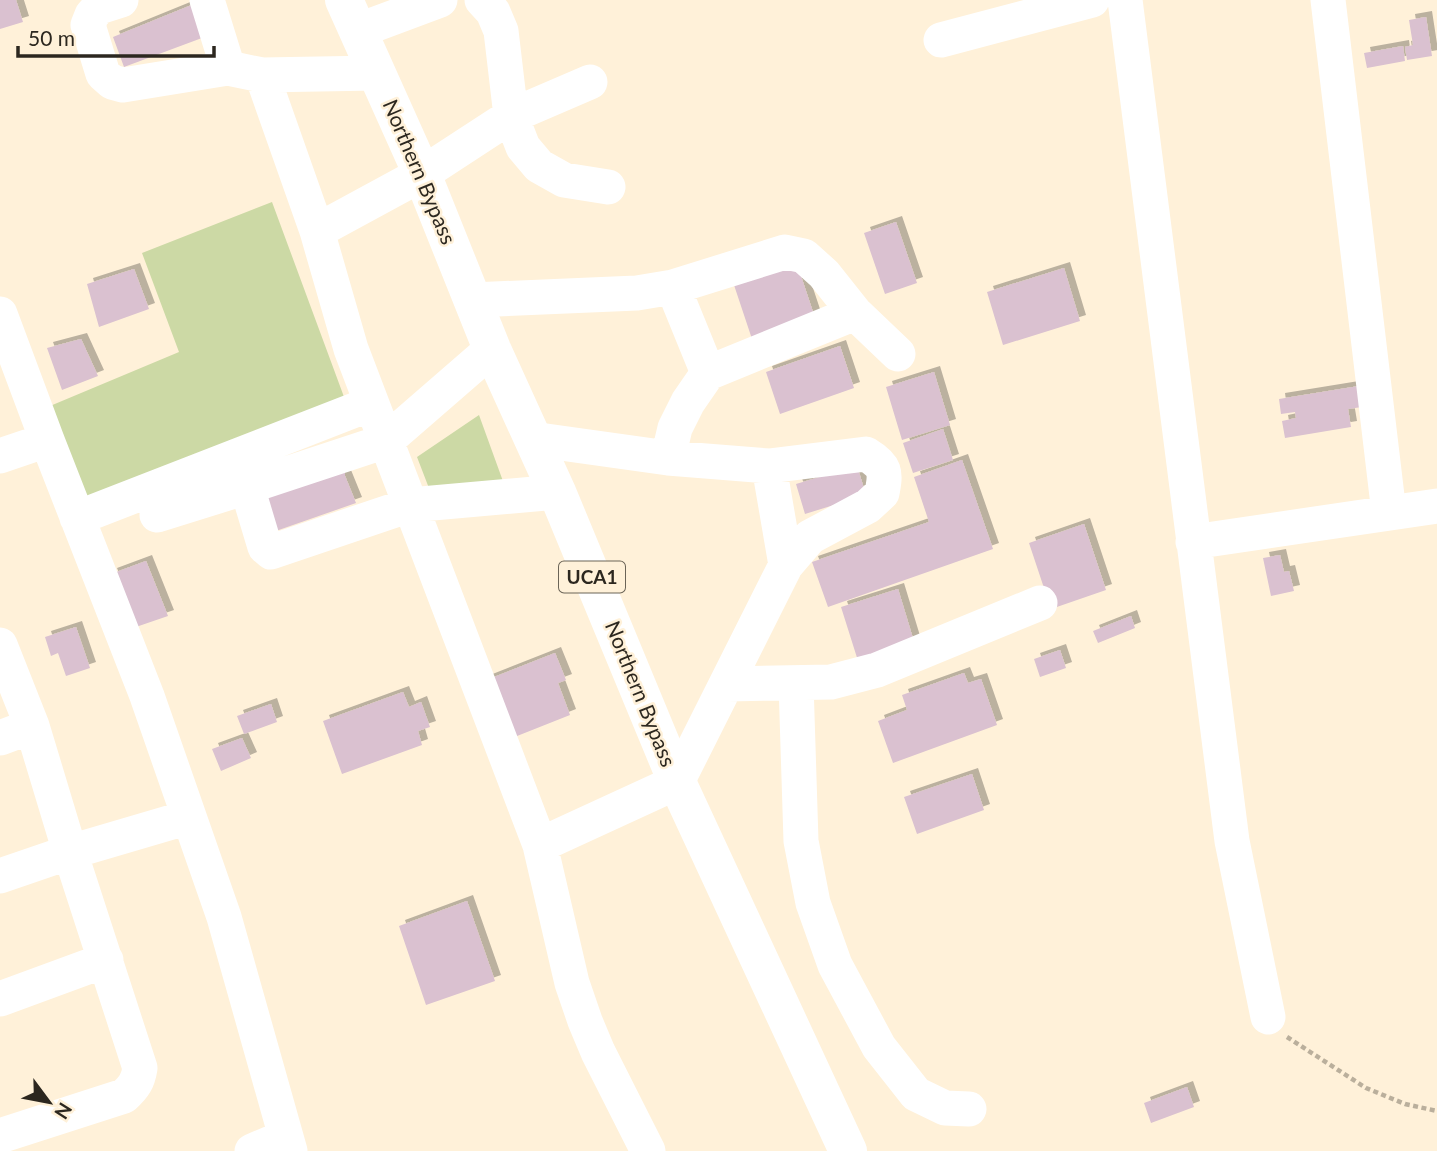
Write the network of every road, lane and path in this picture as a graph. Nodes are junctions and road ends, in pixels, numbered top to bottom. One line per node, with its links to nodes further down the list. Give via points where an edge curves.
1 (121, 0): 10 (street, via 99,7 88,25 103,74 112,82 123,85)
2 (207, 0): 10 (street)
3 (440, 0): 8 (street)
4 (482, 0): 14 (street, via 501,31)
5 (1092, 0): 9 (street)
6 (1125, 0): 39 (street)
7 (1328, 0): 36 (street)
8 (351, 15): 11 (main road, Northern Bypass / UCA1)
9 (941, 40)
10 (228, 68): 12 (street)
11 (376, 73): 12 (street); 15 (main road, Northern Bypass / UCA1)
12 (262, 75): 17 (street)
13 (590, 82): 14 (street)
14 (510, 116): 15 (street); 16 (street, via 523,147 539,166 564,180)
15 (422, 174): 17 (street); 19 (main road, Northern Bypass / UCA1)
16 (607, 187)
17 (317, 231): 25 (street)
18 (673, 287): 19 (street, via 637,293); 20 (street, via 785,252 804,256); 24 (street)
19 (472, 300): 22 (main road, Northern Bypass / UCA1)
20 (855, 313): 23 (street); 24 (street)
21 (0, 314): 27 (street)
22 (492, 349): 26 (main road, Northern Bypass / UCA1); 28 (street)
23 (898, 354)
24 (708, 373): 30 (street, via 675,428)
25 (371, 402): 28 (street); 38 (street)
26 (532, 439): 30 (street); 33 (main road, Northern Bypass / UCA1)
27 (47, 440): 29 (street); 38 (street)
28 (386, 441): 32 (street); 34 (street)
29 (0, 456)
30 (668, 458): 31 (street)
31 (769, 467): 40 (street); 40 (street, via 866,454 878,461 885,475 882,493 868,506 810,537)
32 (247, 487): 34 (street, via 265,547 271,552); 37 (street)
33 (557, 492): 34 (street); 46 (main road, Northern Bypass / UCA1)
34 (410, 505): 48 (street)
35 (1437, 506): 36 (street)
36 (1389, 513): 39 (street)
37 (157, 515)
38 (77, 518): 47 (street)
39 (1193, 542): 53 (street, via 1232,841)
40 (786, 565): 44 (street)
41 (1040, 603): 43 (street, via 877,670 831,682)
42 (0, 645): 45 (street)
43 (796, 683): 44 (street); 54 (street, via 801,841 813,903 835,965 879,1047 916,1094 945,1108)
44 (727, 684): 46 (street)
45 (16, 732): 49 (street)
46 (677, 782): 48 (street); 60 (main road, Northern Bypass / UCA1)
47 (189, 817): 49 (street); 57 (street, via 224,917)
48 (540, 845): 59 (street, via 585,1021)
49 (70, 852): 50 (street); 51 (street)
50 (0, 876)
51 (106, 960): 52 (street); 56 (street, via 140,1068 138,1081 124,1096)
52 (0, 999)
53 (1268, 1017): 55 (path, via 1276,1031 1366,1088)
54 (969, 1109)
55 (1437, 1111)
56 (0, 1136)
57 (288, 1144): 58 (street)
58 (252, 1151)
59 (648, 1151)
60 (848, 1151)

